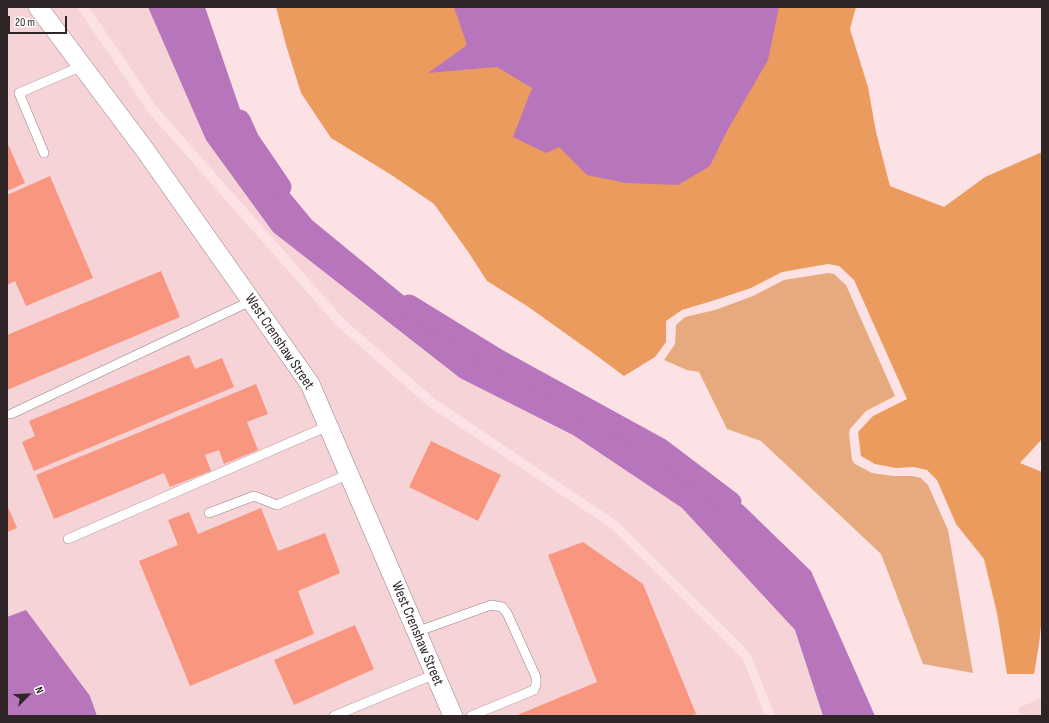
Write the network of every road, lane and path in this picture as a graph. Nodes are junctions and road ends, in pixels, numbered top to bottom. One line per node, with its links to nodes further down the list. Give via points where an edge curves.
1 (38, 7): 2 (street, West Crenshaw Street)
2 (82, 66): 3 (lane, via 19,93); 4 (street, West Crenshaw Street, via 145,150)
3 (44, 153)
4 (251, 301): 5 (lane); 6 (street, West Crenshaw Street, via 310,384)
5 (11, 414)
6 (328, 426): 7 (street, West Crenshaw Street); 9 (lane)
7 (349, 474): 8 (lane, via 277,505 254,496); 10 (street, West Crenshaw Street)
8 (209, 513)
9 (68, 539)
10 (416, 632): 11 (street, West Crenshaw Street); 14 (lane, via 491,605 502,607 507,613 536,677 534,690)
11 (435, 674): 12 (lane); 13 (street, West Crenshaw Street)
12 (334, 716)
13 (452, 716)
14 (471, 716)

